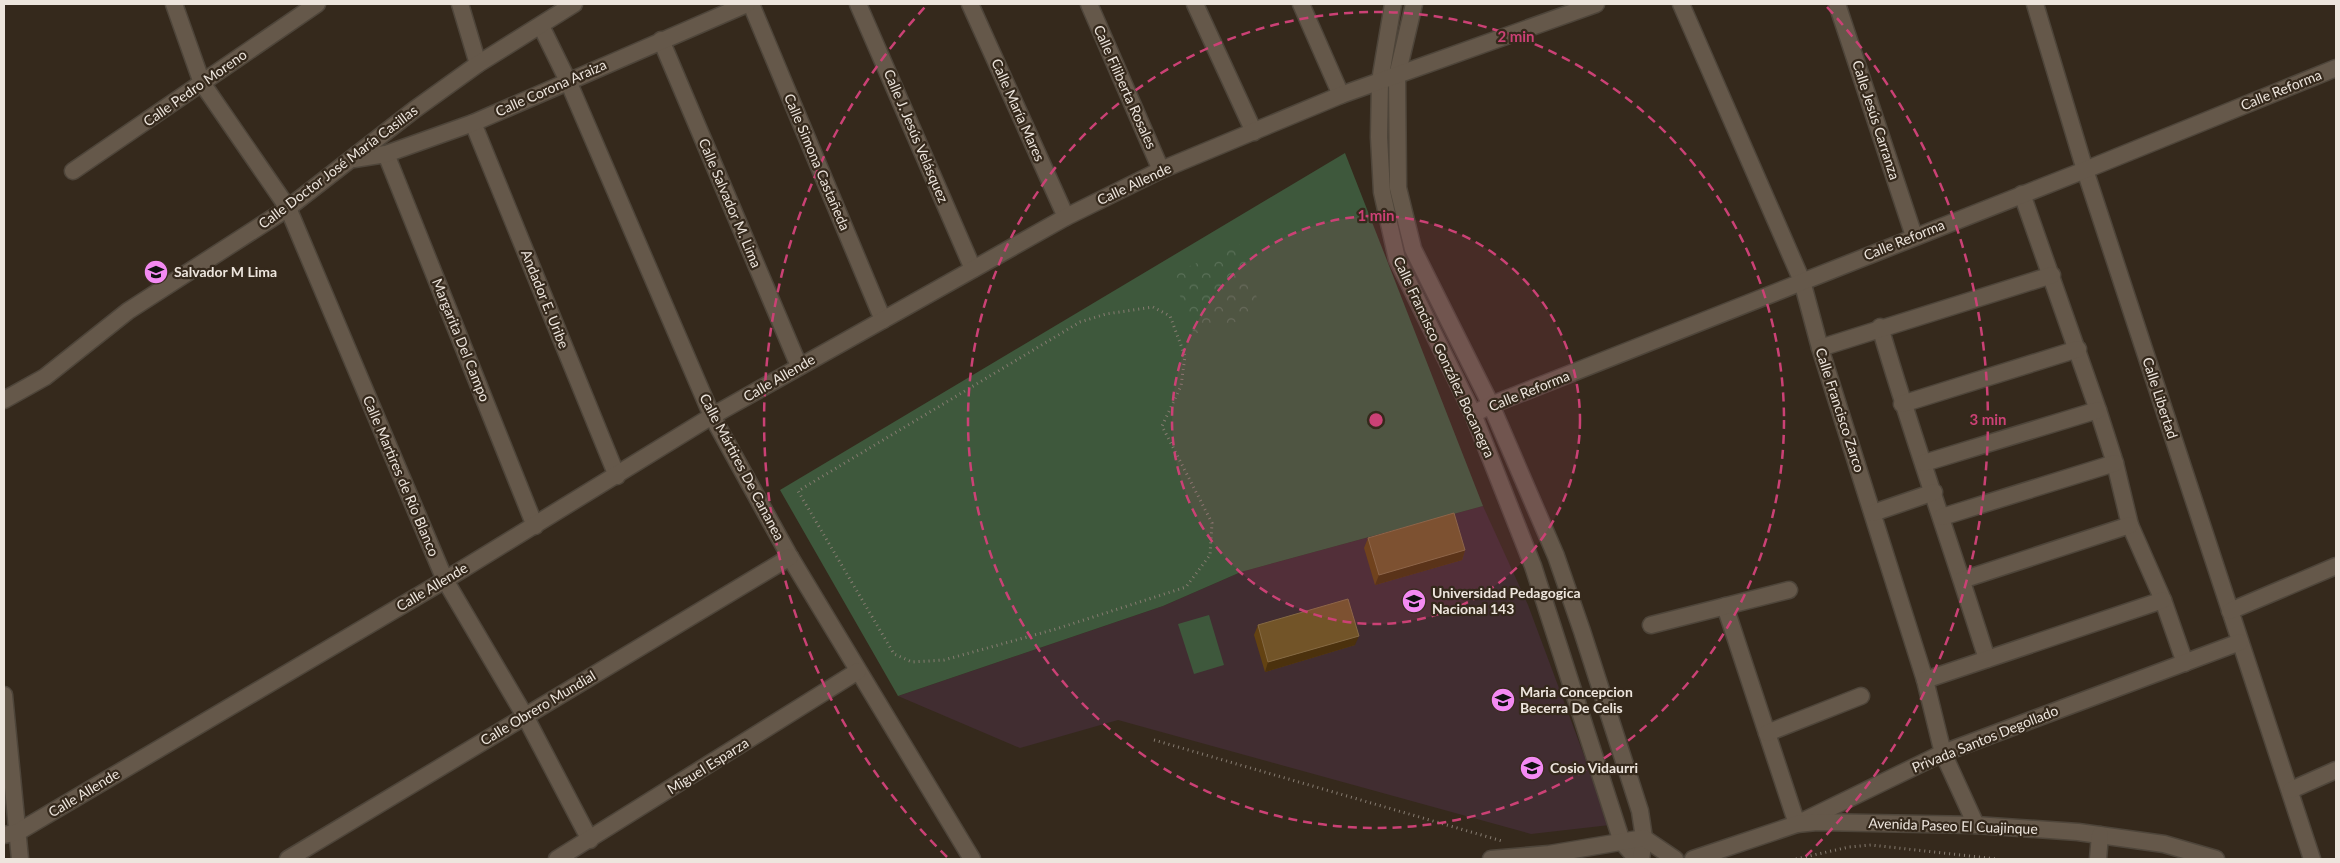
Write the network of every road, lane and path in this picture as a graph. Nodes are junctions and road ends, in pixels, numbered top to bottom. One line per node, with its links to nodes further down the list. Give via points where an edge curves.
1 (174, 4): 25 (street, Calle Martires de Río Blanco)
2 (460, 4): 20 (street)
3 (574, 4): 18 (street, Calle Doctor José María Casillas)
4 (746, 4): 19 (street, Calle Corona Araiza)
5 (751, 4): 41 (street, Calle Simona Castañeda)
6 (858, 4): 38 (street, Calle J. Jesús Velásquez)
7 (970, 4): 36 (street, Calle María Mares)
8 (1089, 4): 31 (street, Calle Filiberta Rosales)
9 (1195, 4): 28 (street)
10 (1301, 4): 26 (street)
11 (1393, 4): 24 (street, Calle Francisco González Bocanegra)
12 (1414, 4): 22 (street, Calle Francisco González Bocanegra)
13 (1596, 4): 22 (street, Calle Allende)
14 (1681, 4): 40 (street, Calle Francisco Zarco)
15 (1837, 4): 37 (street, Calle Jesús Carranza)
16 (2034, 4): 32 (street, Calle Libertad)
17 (311, 5): 25 (street, Calle Pedro Moreno)
18 (541, 26): 20 (street, Calle Doctor José María Casillas); 23 (street, Calle Mártires De Cananea)
19 (661, 40): 23 (street, Calle Corona Araiza); 46 (street, Calle Salvador M. Lima)
20 (478, 64): 30 (street, Calle Doctor José María Casillas)
21 (2336, 68): 32 (street, Calle Reforma)
22 (1397, 76): 24 (street, Calle Allende); 49 (street, Calle Francisco González Bocanegra, via 1398,188 1413,249)
23 (568, 81): 27 (street, Calle Corona Araiza); 52 (street, Calle Mártires De Cananea)
24 (1380, 81): 26 (street, Calle Allende); 51 (street, Calle Francisco González Bocanegra, via 1382,192 1397,259)
25 (202, 83): 33 (street, Calle Pedro Moreno); 35 (street, Calle Martires de Río Blanco)
26 (1341, 95): 28 (street, Calle Allende)
27 (473, 123): 29 (street, Calle Corona Araiza); 55 (street, Andador E. Uribe)
28 (1254, 132): 31 (street, Calle Allende)
29 (386, 154): 30 (street, Calle Corona Araiza); 60 (street, Margarita Del Campo)
30 (351, 160): 35 (street, Calle Doctor José María Casillas)
31 (1161, 170): 36 (street, Calle Allende)
32 (2085, 170): 34 (street, Calle Reforma); 70 (street, Calle Libertad)
33 (73, 171)
34 (2022, 194): 37 (street, Calle Reforma); 39 (street)
35 (288, 208): 47 (street, Calle Doctor José María Casillas, via 128,311 45,377); 65 (street, Calle Martires de Río Blanco)
36 (1066, 217): 38 (street, Calle Allende)
37 (1914, 236): 40 (street, Calle Reforma)
38 (973, 269): 41 (street, Calle Allende)
39 (2052, 275): 43 (street); 45 (street)
40 (1802, 281): 44 (street, Calle Francisco Zarco); 49 (street, Calle Reforma)
41 (883, 320): 46 (street, Calle Allende)
42 (1080, 322): 42 (path, via 798,491 894,654 912,662 944,660 1056,629 1186,587 1210,555 1212,522 1162,426 1181,386 1185,356 1170,316 1153,308 1106,314)
43 (1880, 327): 44 (street); 48 (street)
44 (1820, 348): 57 (street, Calle Francisco Zarco)
45 (2078, 349): 48 (street); 50 (street)
46 (799, 366): 52 (street, Calle Allende)
47 (4, 400)
48 (1902, 404): 53 (street)
49 (1492, 405): 51 (street, Calle Reforma); 61 (street, Calle Francisco González Bocanegra)
50 (2098, 410): 53 (street); 54 (street)
51 (1473, 414): 63 (street, Calle Francisco González Bocanegra)
52 (712, 416): 55 (street, Calle Allende); 62 (street, Calle Mártires De Cananea)
53 (1924, 463): 56 (street)
54 (2115, 463): 58 (street); 59 (street)
55 (617, 476): 60 (street, Calle Allende)
56 (1934, 492): 57 (street); 58 (street)
57 (1873, 513): 76 (street, Calle Francisco Zarco)
58 (1942, 517): 66 (street)
59 (2130, 525): 66 (street); 68 (street)
60 (535, 526): 65 (street, Calle Allende)
61 (1556, 556): 63 (street); 89 (street, Calle Francisco González Bocanegra, via 1640,811)
62 (790, 557): 75 (street, Calle Mártires De Cananea); 79 (street, Calle Obrero Mundial)
63 (1533, 566): 91 (street, Calle Francisco González Bocanegra)
64 (2336, 566): 70 (street)
65 (445, 580): 79 (street, Calle Martires de Río Blanco); 87 (street, Calle Allende)
66 (1962, 580): 73 (street)
67 (1789, 590): 69 (street)
68 (2163, 600): 73 (street); 74 (street)
69 (1725, 606): 71 (street); 80 (street)
70 (2230, 611): 72 (street, Calle Libertad)
71 (1651, 625)
72 (2240, 642): 74 (street, Privada Santos Degollado); 84 (street, Calle Libertad)
73 (1987, 659): 76 (street)
74 (2185, 663): 82 (street, Privada Santos Degollado)
75 (858, 671): 90 (street, Miguel Esparza); 96 (street, Calle Mártires De Cananea)
76 (1924, 680): 82 (street, Calle Francisco Zarco)
77 (4, 695): 87 (street)
78 (1861, 696): 80 (street)
79 (525, 716): 90 (street, Calle Martires de Río Blanco); 94 (street, Calle Obrero Mundial)
80 (1767, 732): 85 (street)
81 (1154, 740): 92 (path)
82 (1944, 753): 85 (street, Privada Santos Degollado); 86 (street, Calle Francisco Zarco)
83 (2336, 770): 84 (street)
84 (2291, 790): 105 (street, Calle Libertad)
85 (1797, 824): 86 (street, Avenida Paseo El Cuajinque); 100 (street, Avenida Paseo El Cuajinque)
86 (1976, 826): 88 (street, Avenida Paseo El Cuajinque)
87 (11, 833): 93 (street)
88 (2100, 835): 103 (street); 104 (street, Avenida Paseo El Cuajinque, via 2164,844)
89 (1644, 838): 91 (street); 98 (street, Calle Francisco González Bocanegra); 99 (street)
90 (590, 840): 95 (street, Miguel Esparza)
91 (1622, 842): 97 (street, via 1549,854); 98 (street)
92 (1511, 843)
93 (20, 859)
94 (288, 859)
95 (557, 859)
96 (972, 859)
97 (1491, 859)
98 (1639, 859)
99 (1675, 859)
100 (1693, 859)
101 (1796, 859): 102 (path, via 1871,845)
102 (1997, 859)
103 (2098, 859)
104 (2216, 859)
105 (2312, 859)

